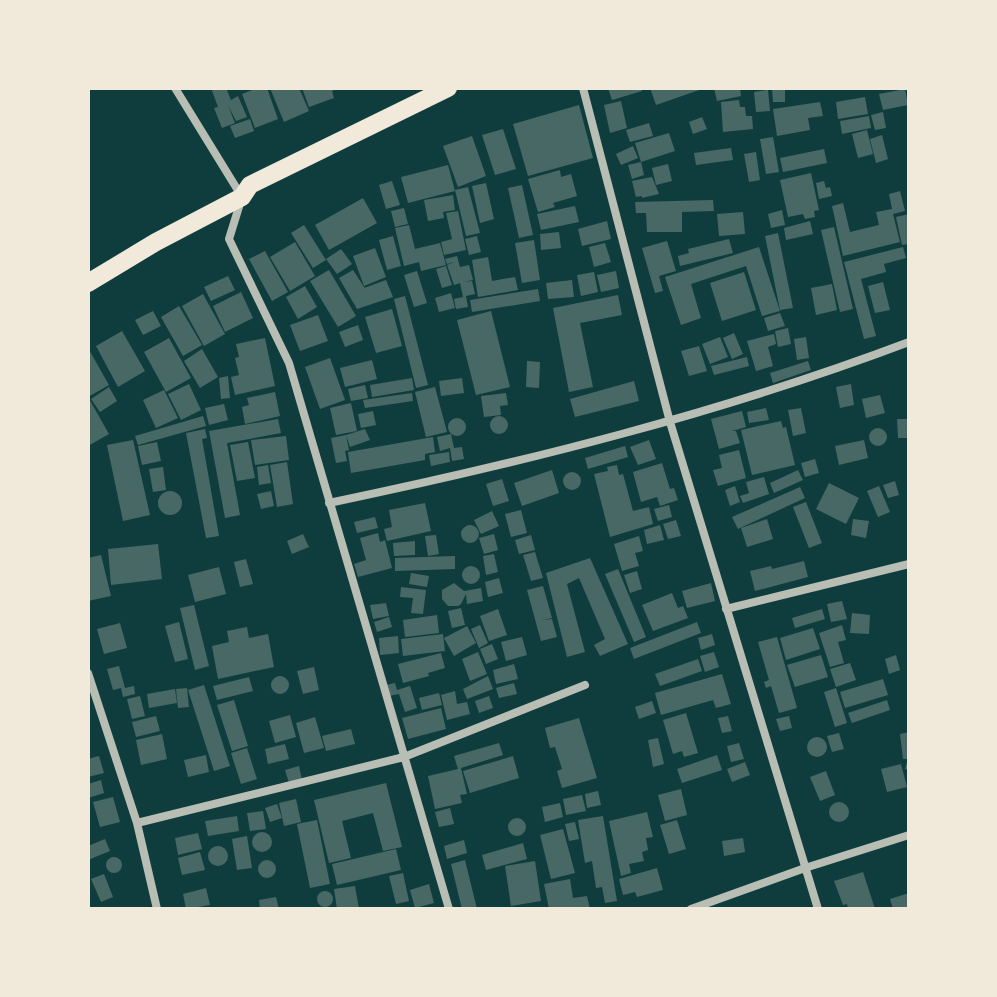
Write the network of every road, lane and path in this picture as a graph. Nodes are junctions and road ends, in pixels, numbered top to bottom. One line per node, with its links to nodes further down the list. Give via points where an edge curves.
1 (175, 88): 4 (street)
2 (448, 88): 4 (main road, via 250,185)
3 (583, 88): 7 (street)
4 (242, 197): 5 (main road); 8 (street, via 229,239 289,363)
5 (88, 283)
6 (909, 342): 7 (street)
7 (670, 422): 8 (street); 10 (street)
8 (329, 503): 13 (street)
9 (909, 564): 10 (street)
10 (726, 609): 16 (street)
11 (88, 673): 14 (street)
12 (585, 685): 13 (street)
13 (404, 757): 14 (street); 18 (street)
14 (137, 823): 17 (street)
15 (909, 835): 16 (street)
16 (805, 868): 19 (street); 20 (street)
17 (157, 909)
18 (449, 909)
19 (691, 909)
20 (818, 909)

